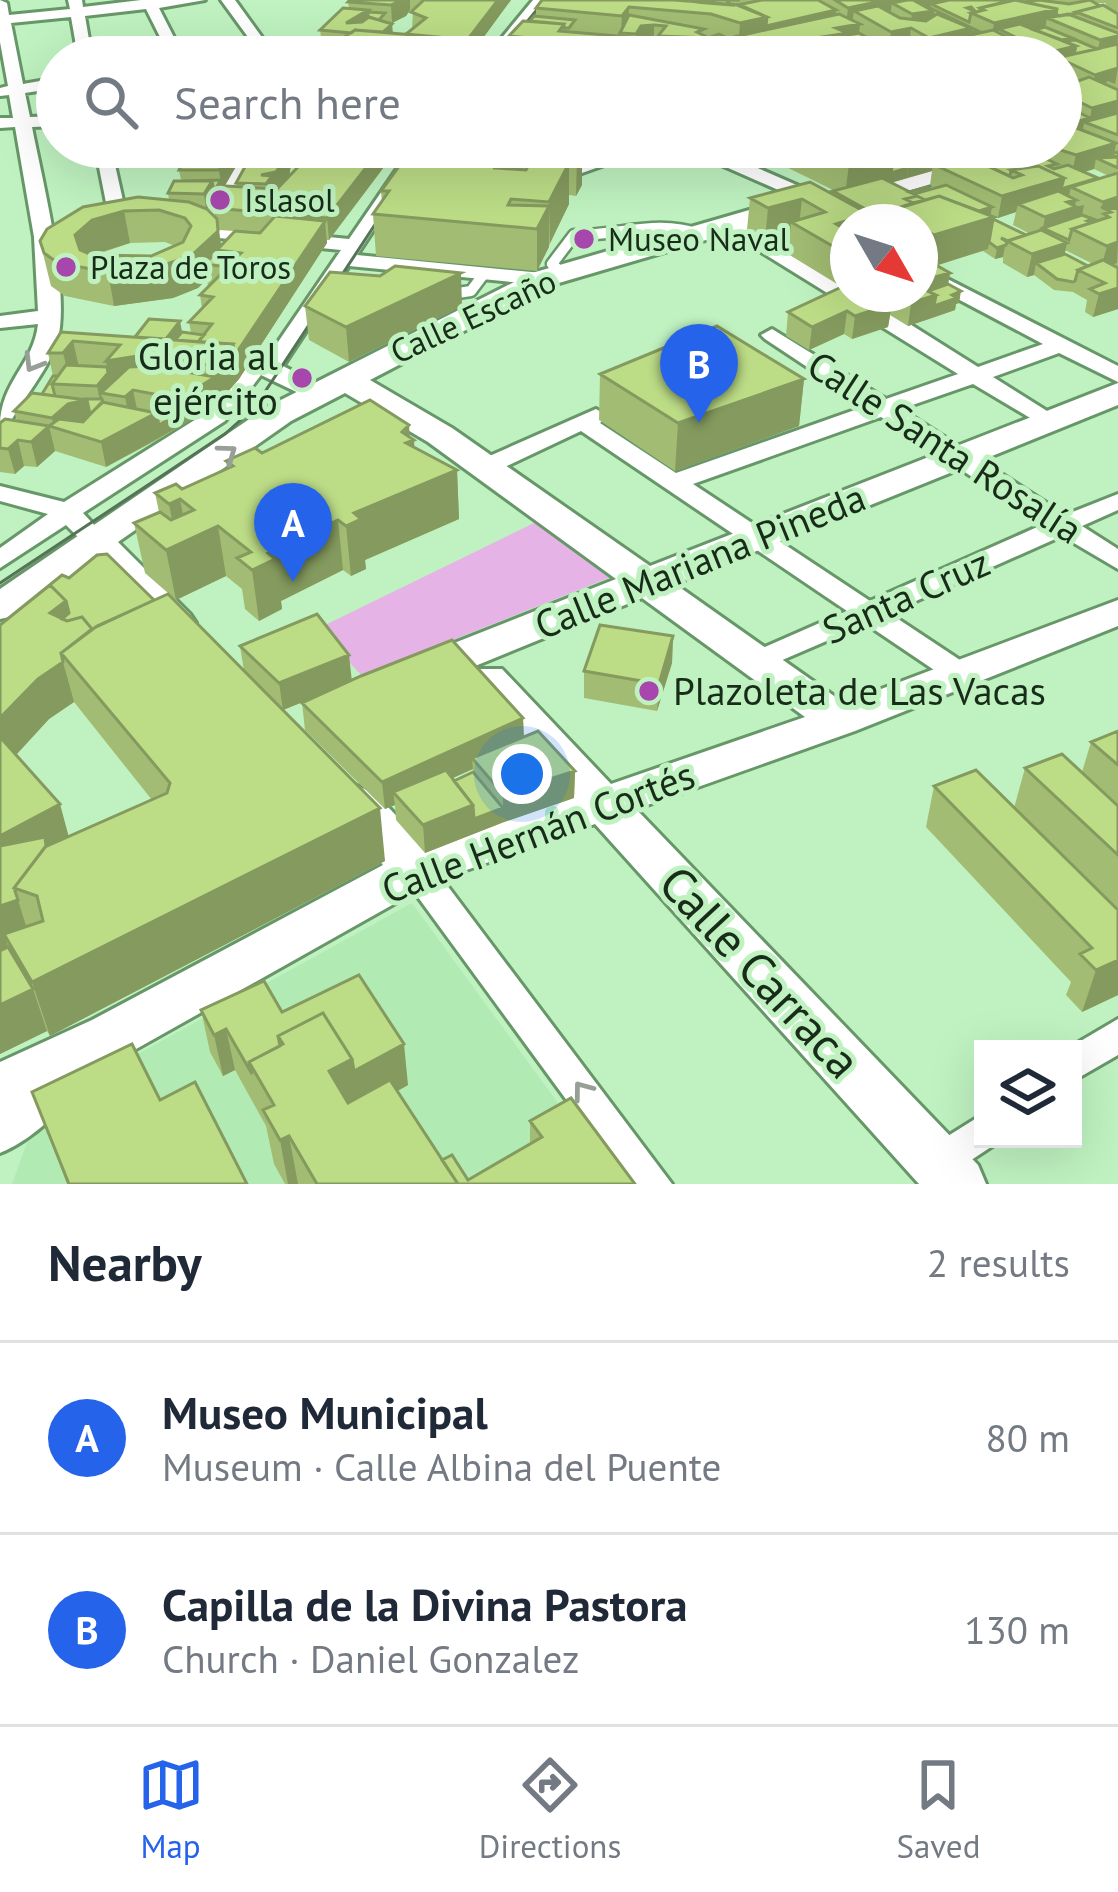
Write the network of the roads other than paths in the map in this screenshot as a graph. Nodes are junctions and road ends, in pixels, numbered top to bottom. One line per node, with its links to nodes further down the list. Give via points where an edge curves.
1 (198, 0): 4 (street)
2 (228, 0): 10 (street)
3 (540, 0): 12 (street)
4 (150, 3): 5 (street); 9 (street)
5 (76, 6): 6 (street); 8 (street)
6 (2, 14): 13 (street)
7 (329, 33): 11 (street)
8 (81, 36)
9 (166, 36)
10 (254, 36)
11 (327, 36)
12 (510, 36)
13 (8, 91): 15 (street)
14 (0, 122): 15 (street)
15 (22, 122): 16 (street); 35 (street, via 52,235)
16 (36, 122)
17 (110, 168): 26 (street, via 130,223)
18 (243, 168): 26 (street)
19 (406, 168): 28 (street)
20 (742, 168): 24 (street)
21 (965, 168): 22 (street, Calle Escaño)
22 (913, 182): 23 (street); 24 (street, Calle Escaño)
23 (948, 199)
24 (819, 203): 25 (street, via 815,212); 27 (street, Calle Escaño)
25 (830, 220)
26 (204, 221): 28 (street, via 209,231)
27 (731, 225): 30 (street, Calle Escaño); 32 (street)
28 (348, 252): 29 (street, via 407,276); 39 (street)
29 (483, 275): 30 (street); 33 (lane, via 464,294)
30 (552, 276): 42 (street, Calle Escaño)
31 (938, 280): 38 (street)
32 (830, 286)
33 (424, 293)
34 (873, 312): 40 (street)
35 (49, 316): 36 (street); 46 (street, one-way to 46, via 47,341)
36 (0, 322)
37 (772, 334): 45 (street, Calle Santa Rosalía)
38 (1061, 344): 40 (street); 41 (street)
39 (274, 363): 42 (street); 54 (street, via 255,368 217,416)
40 (974, 373): 45 (street); 47 (street)
41 (1118, 375)
42 (329, 385): 50 (street); 59 (street, Calle Escaño, one-way to 42)
43 (1118, 394): 47 (street, Calle Mariana Pineda)
44 (625, 402): 48 (street)
45 (881, 406): 49 (street, Calle Santa Rosalía); 51 (street)
46 (0, 419)
47 (1047, 421): 49 (street, Calle Mariana Pineda)
48 (583, 422): 50 (street); 51 (street)
49 (958, 456): 55 (street, Calle Santa Rosalía); 56 (street, Calle Mariana Pineda)
50 (485, 466): 60 (street)
51 (672, 483): 56 (street)
52 (0, 493): 54 (street)
53 (1118, 501): 55 (street, Santa Cruz)
54 (67, 511): 57 (street); 59 (street)
55 (1066, 525): 58 (street, Calle Santa Rosalía); 63 (street, Santa Cruz)
56 (756, 538): 60 (street, Calle Mariana Pineda); 63 (street)
57 (9, 554): 59 (street)
58 (1118, 561)
59 (88, 562): 61 (street, Calle Escaño); 64 (street); 65 (street)
60 (647, 581): 66 (street, Calle Mariana Pineda); 67 (street)
61 (0, 607)
62 (1118, 612): 68 (street, Calle Hernán Cortés)
63 (867, 614): 67 (street, Santa Cruz); 68 (street)
64 (0, 640)
65 (200, 646)
66 (465, 655): 69 (street, Calle Mariana Pineda); 72 (street, Calle Carraca, via 530,755)
67 (759, 661): 70 (street)
68 (962, 675): 70 (street, Calle Hernán Cortés)
69 (383, 687)
70 (840, 721): 72 (street, Calle Hernán Cortés)
71 (312, 759): 73 (street, via 393,815)
72 (604, 805): 73 (street, Calle Hernán Cortés); 80 (street, Calle Carraca)
73 (416, 869): 75 (street, Calle Hernán Cortés); 81 (street, one-way to 73)
74 (1118, 1035): 76 (street)
75 (110, 1037): 77 (street); 78 (street)
76 (1082, 1059)
77 (0, 1089)
78 (0, 1128)
79 (974, 1142): 80 (street)
80 (948, 1174)
81 (652, 1184)

